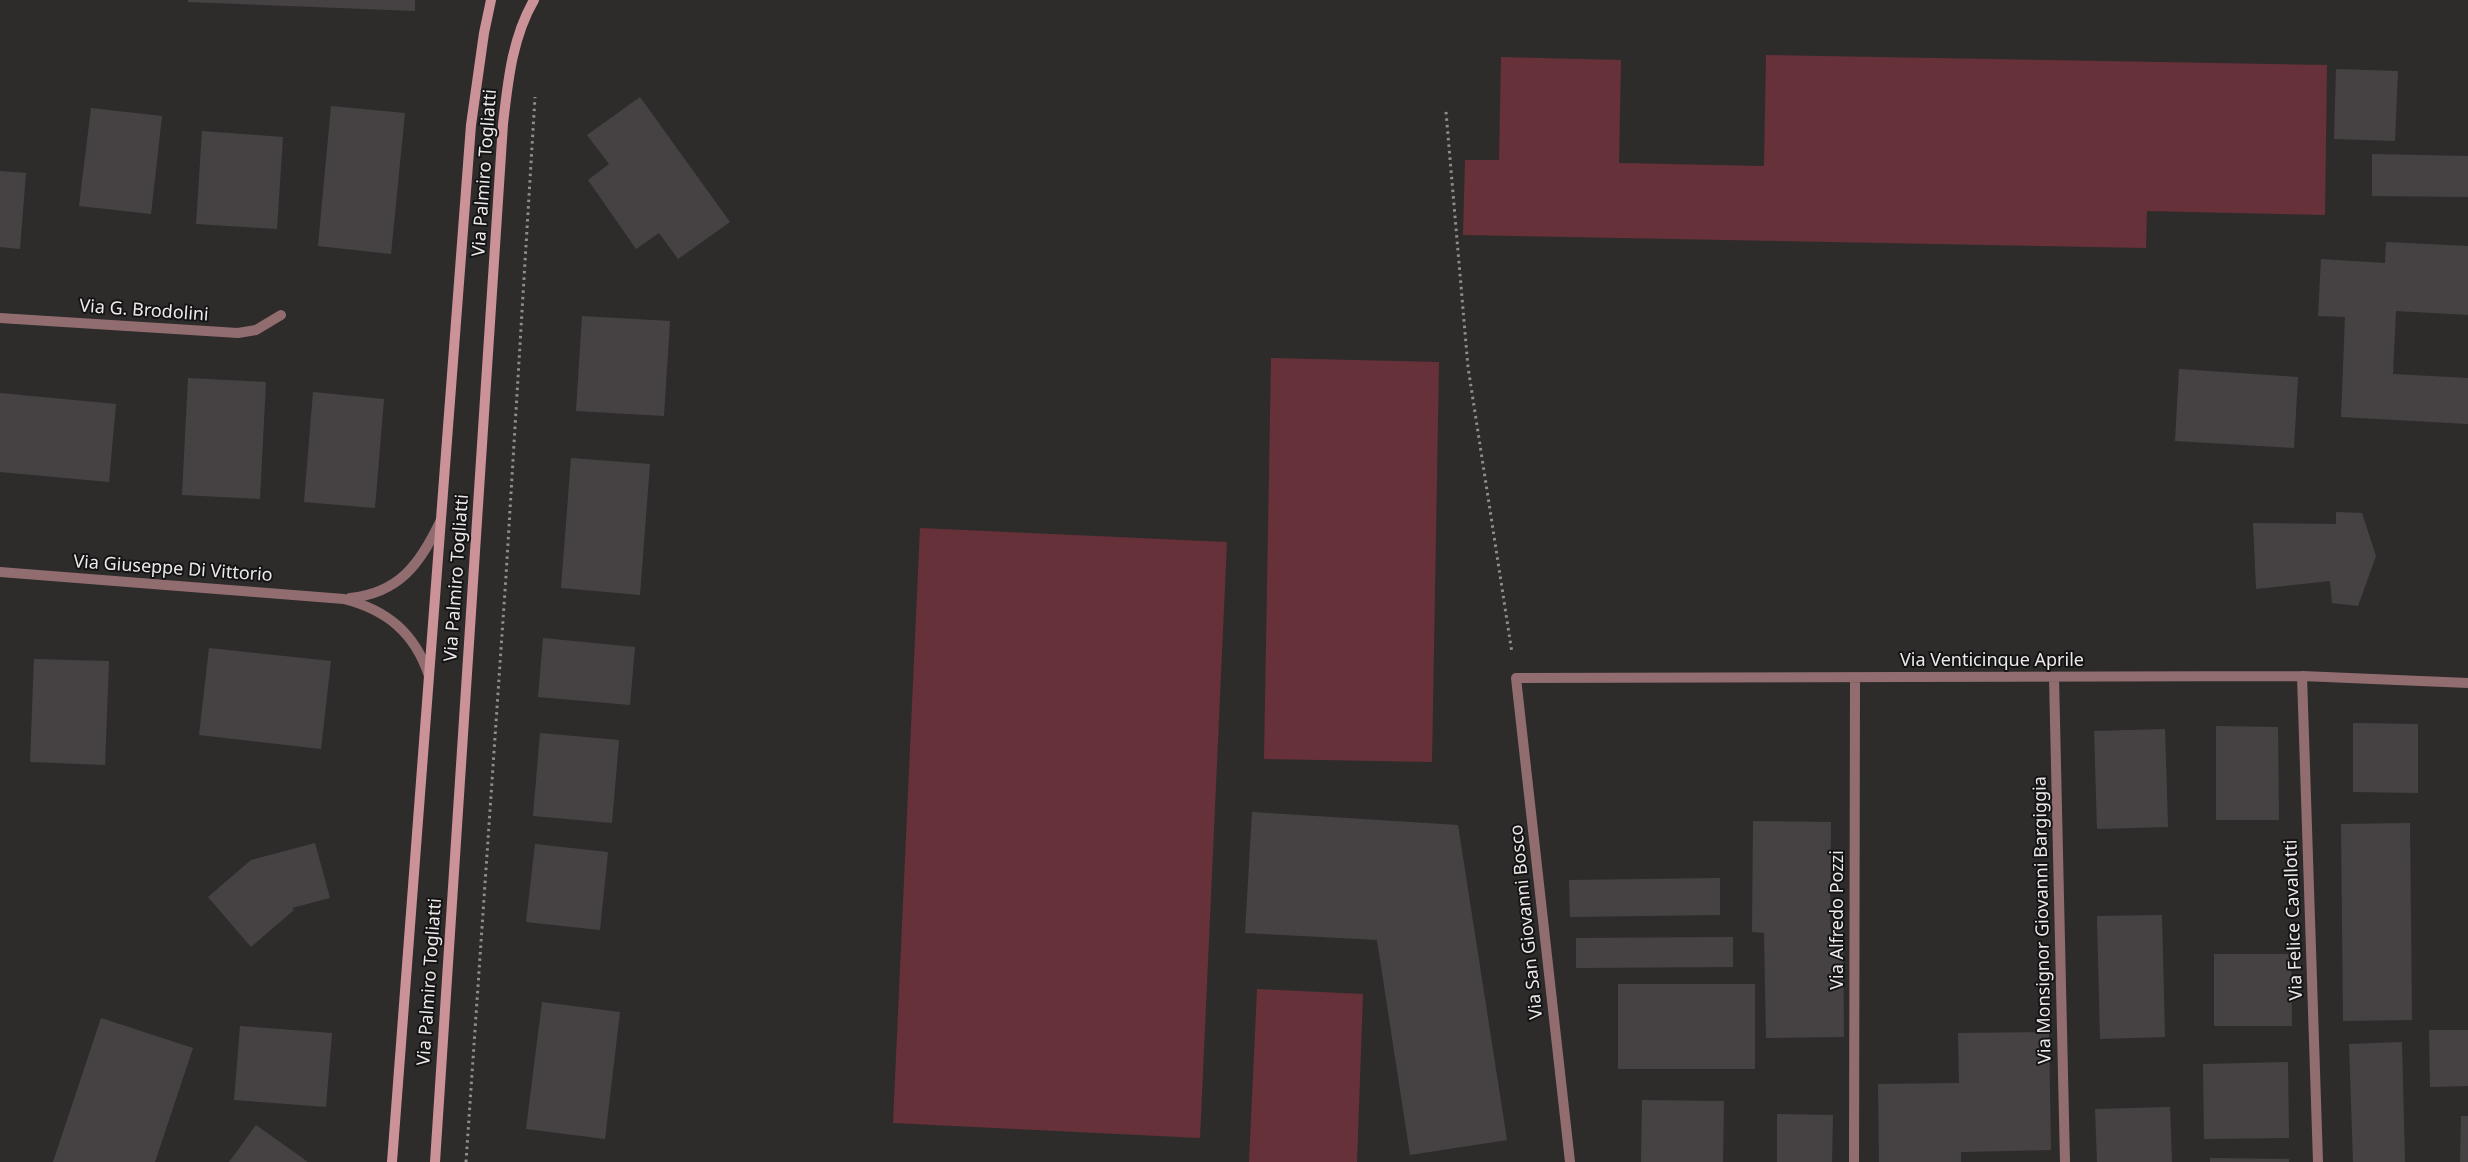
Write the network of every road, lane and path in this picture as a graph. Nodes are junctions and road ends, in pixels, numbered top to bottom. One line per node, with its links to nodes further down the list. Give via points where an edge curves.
1 (491, 0): 7 (street, Via Palmiro Togliatti, via 471,125)
2 (534, 0): 17 (street, Via Palmiro Togliatti, via 519,32 512,58 503,124)
3 (535, 89): 18 (path, via 500,674)
4 (1446, 112): 13 (path, via 1468,367)
5 (281, 314): 6 (street, Via G. Brodolini, via 256,330 238,333)
6 (0, 318)
7 (442, 519): 9 (street, via 418,562 404,577 368,596); 10 (street, Via Palmiro Togliatti)
8 (0, 572): 9 (street, Via Giuseppe Di Vittorio)
9 (344, 599): 10 (street, via 366,604 398,625 423,657)
10 (429, 676): 16 (street, Via Palmiro Togliatti)
11 (2302, 676): 12 (street, Via Venticinque Aprile); 15 (street, Via Venticinque Aprile); 22 (street, Via Felice Cavallotti)
12 (2054, 677): 14 (street, Via Venticinque Aprile); 21 (street, Via Monsignor Giovanni Bargiggia)
13 (1516, 678): 14 (street, Via Venticinque Aprile); 19 (street, Via San Giovanni Bosco)
14 (1855, 678): 20 (street, Via Alfredo Pozzi)
15 (2468, 683)
16 (392, 1162)
17 (435, 1162)
18 (466, 1162)
19 (1570, 1162)
20 (1854, 1162)
21 (2065, 1162)
22 (2318, 1162)

